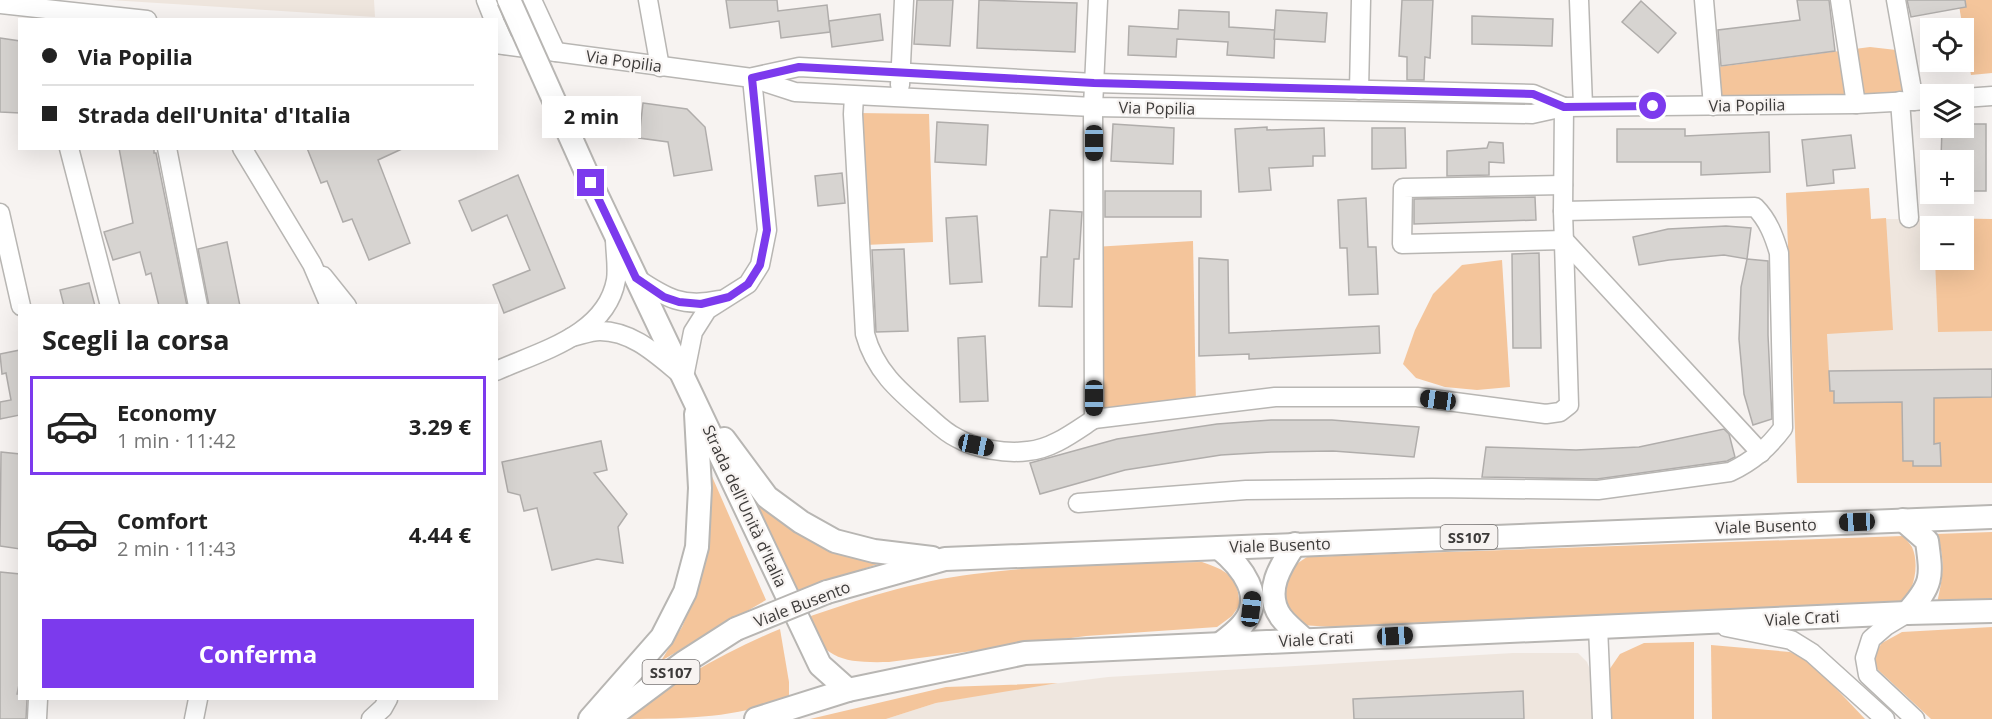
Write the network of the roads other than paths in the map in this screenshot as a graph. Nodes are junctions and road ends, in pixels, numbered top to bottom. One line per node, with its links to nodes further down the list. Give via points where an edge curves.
1 (486, 0): 16 (street)
2 (509, 0): 41 (main road, Strada dell'Unità d'Italia, bridge)
3 (532, 0): 18 (street)
4 (648, 0): 19 (street)
5 (904, 0): 20 (street)
6 (1098, 0): 22 (street)
7 (1579, 0): 30 (street)
8 (1704, 0): 31 (street)
9 (1840, 0): 29 (street)
10 (1896, 0): 28 (street)
11 (1363, 1): 23 (street)
12 (0, 4): 14 (street)
13 (108, 8): 14 (street); 15 (street)
14 (57, 15)
15 (140, 18)
16 (493, 18)
17 (501, 45): 18 (street, Via Popilia)
18 (556, 52): 19 (street, Via Popilia)
19 (660, 66): 21 (street, Via Popilia)
20 (900, 73): 21 (street, Via Popilia, via 799,67); 22 (street, Via Popilia); 27 (street)
21 (752, 78): 24 (street, Via Popilia, via 795,92); 45 (street, via 767,230 760,265 748,284)
22 (1094, 83): 23 (street, Via Popilia); 32 (street)
23 (1359, 90): 33 (street, Via Popilia, via 1533,94)
24 (854, 96): 27 (street, Via Popilia); 55 (street, via 865,334 870,353 881,370 941,428 976,445 1014,452 1042,449)
25 (1992, 96): 26 (street)
26 (1974, 97)
27 (899, 98): 32 (street, Via Popilia)
28 (1915, 100): 29 (street, Via Popilia); 40 (street)
29 (1856, 104): 31 (street, Via Popilia)
30 (1583, 106): 31 (street, Via Popilia); 33 (street, Via Popilia)
31 (1713, 106)
32 (1094, 107): 33 (street, Via Popilia, via 1532,114); 55 (street)
33 (1564, 107): 37 (street)
34 (70, 150): 47 (street)
35 (167, 150): 48 (street)
36 (243, 150): 43 (street)
37 (1563, 185): 38 (street); 42 (street, via 1403,189 1402,244)
38 (1563, 211): 42 (street); 56 (street, via 1755,207 1764,216 1779,253 1784,428)
39 (0, 213): 46 (street)
40 (1909, 218)
41 (615, 233): 44 (main road, Strada dell'Unità d'Italia); 51 (street, via 616,279 608,300 594,323)
42 (1564, 240): 55 (street, via 1569,405 1560,412 1526,413 1417,397 1275,397); 56 (street)
43 (312, 264): 49 (street); 50 (street)
44 (636, 278): 45 (street, via 679,302 701,304); 53 (main road, Strada dell'Unità d'Italia)
45 (729, 297): 53 (street, via 707,310 693,332)
46 (21, 304)
47 (109, 304)
48 (198, 304)
49 (329, 304)
50 (345, 304)
51 (572, 337): 52 (street); 53 (street, via 599,331 621,334 645,345)
52 (498, 369)
53 (684, 377): 54 (main road, Strada dell'Unità d'Italia)
54 (695, 401): 62 (main road, via 767,497 801,522 836,541 874,551); 69 (main road, Strada dell'Unità d'Italia, via 820,665); 76 (main road, via 699,512 697,547 685,592 662,637)
55 (1094, 419)
56 (1761, 453): 57 (street, via 1730,472 1598,490 1246,490)
57 (1078, 503)
58 (1992, 517): 59 (main road, Viale Busento / SS107)
59 (1903, 520): 60 (main road, Viale Busento / SS107); 64 (main road, via 1927,542 1931,570 1925,593)
60 (1295, 544): 61 (main road, Viale Busento / SS107); 67 (main road, via 1274,582 1274,601 1281,617)
61 (1219, 548): 62 (main road, Viale Busento / SS107); 68 (main road, via 1244,572 1252,596 1244,623)
62 (945, 559): 77 (main road, Viale Busento / SS107, bridge, via 827,592 736,629)
63 (1992, 611): 64 (main road, Viale Crati)
64 (1907, 613): 65 (main road, Viale Crati); 81 (street, via 1871,639 1865,658 1868,675)
65 (1700, 622): 66 (main road, Viale Crati); 80 (street, via 1791,640 1812,653)
66 (1598, 627): 67 (main road, Viale Crati); 79 (street)
67 (1305, 640): 68 (main road, Viale Crati)
68 (1220, 644): 69 (main road, Viale Crati, via 1025,653)
69 (848, 690): 78 (main road, Viale Crati)
70 (38, 700): 73 (street)
71 (198, 700): 74 (street)
72 (387, 700): 75 (street)
73 (37, 719)
74 (194, 719)
75 (371, 719)
76 (590, 719)
77 (609, 719)
78 (756, 719)
79 (1602, 719)
80 (1885, 719)
81 (1915, 719)

